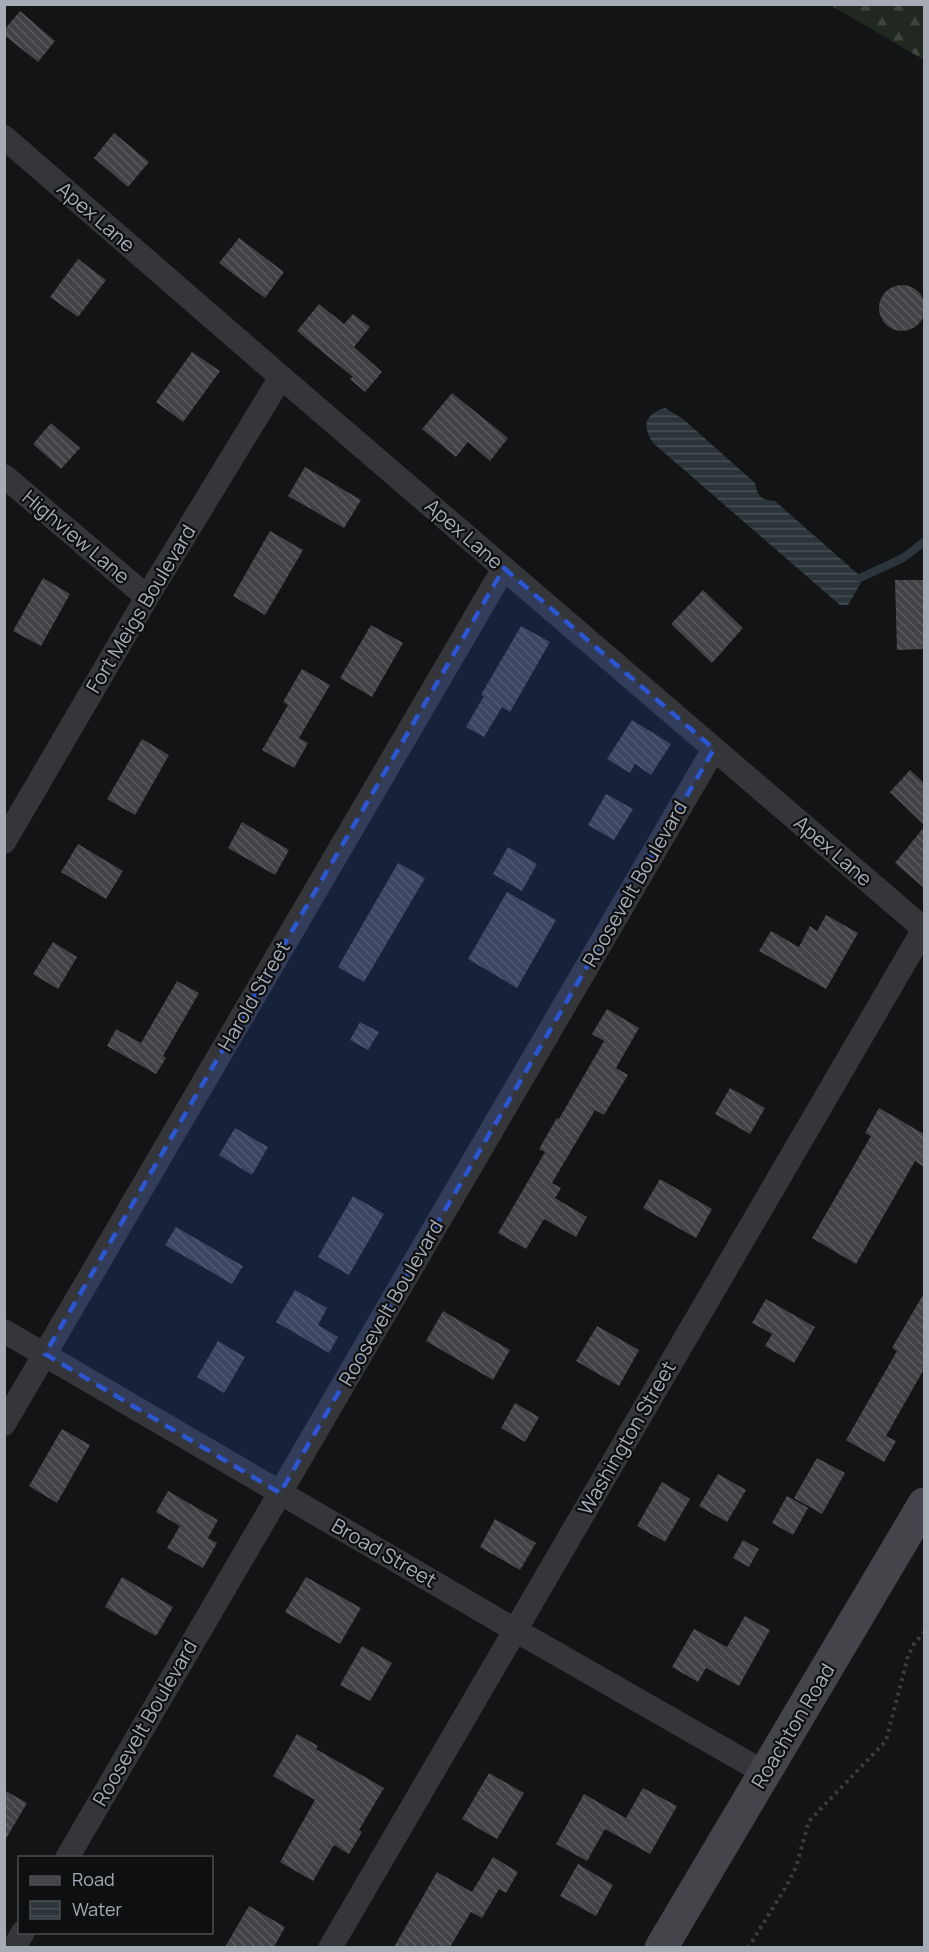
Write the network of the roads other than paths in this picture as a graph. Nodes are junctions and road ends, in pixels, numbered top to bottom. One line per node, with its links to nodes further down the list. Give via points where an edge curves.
1 (4, 137): 2 (street, Apex Lane)
2 (281, 377): 4 (street, Apex Lane); 5 (street, Fort Meigs Boulevard)
3 (4, 476): 5 (street, Highview Lane)
4 (504, 568): 6 (street, Apex Lane); 10 (street, Harold Street)
5 (147, 597): 7 (street, Fort Meigs Boulevard)
6 (714, 749): 8 (street, Apex Lane); 12 (street, Roosevelt Boulevard)
7 (4, 842)
8 (924, 929): 14 (street, Washington Street)
9 (4, 1331): 10 (street, Broad Street)
10 (45, 1354): 11 (street, Harold Street); 12 (street, Broad Street)
11 (4, 1424)
12 (280, 1493): 14 (street, Broad Street); 16 (street, Roosevelt Boulevard)
13 (924, 1504): 15 (street, Roachton Road)
14 (515, 1630): 15 (street, Broad Street); 19 (street, Washington Street)
15 (765, 1773): 20 (street, Roachton Road)
16 (68, 1856)
17 (22, 1934): 18 (street)
18 (14, 1947)
19 (330, 1947)
20 (661, 1947)

